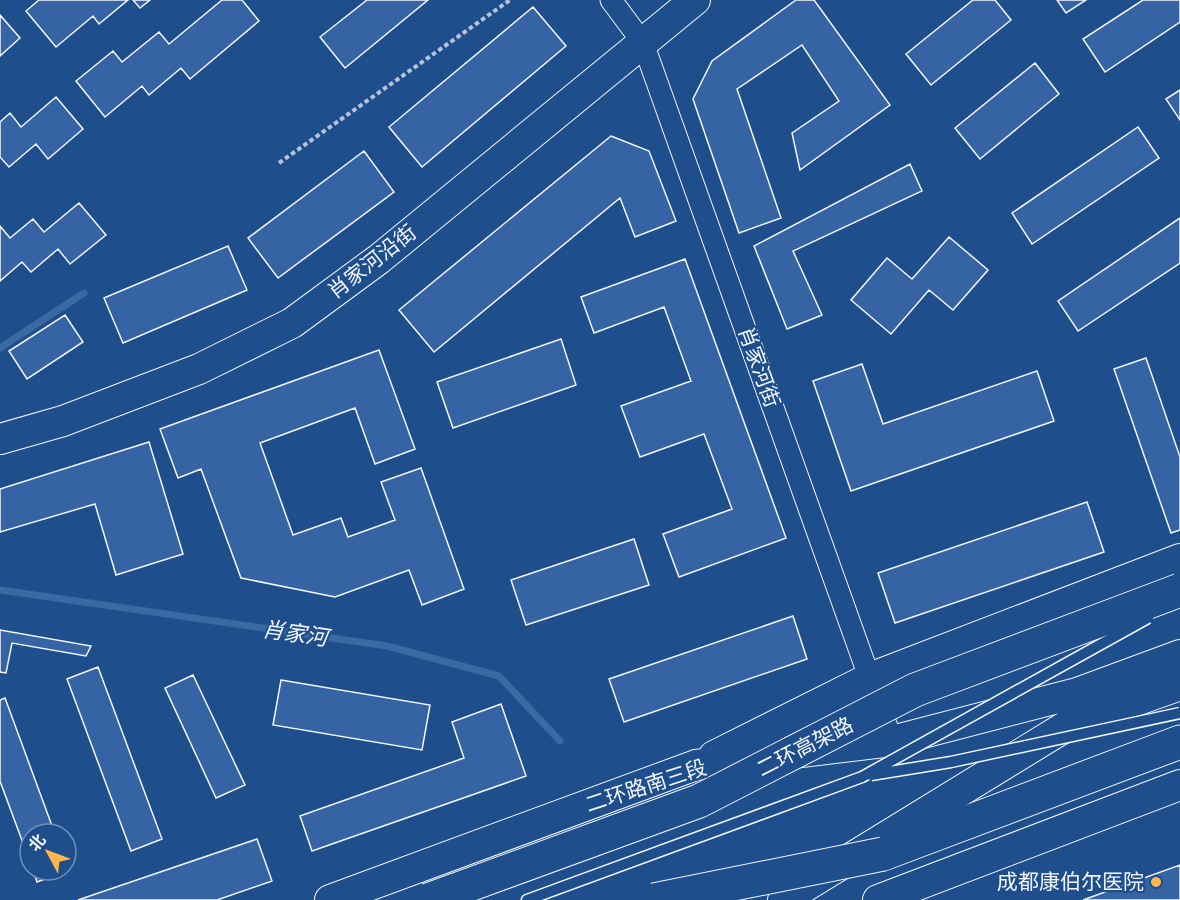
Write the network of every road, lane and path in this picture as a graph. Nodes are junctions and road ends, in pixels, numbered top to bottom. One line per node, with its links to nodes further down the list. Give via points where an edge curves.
1 (510, 0): 5 (path)
2 (612, 0): 4 (street, 肖家河街)
3 (695, 0): 4 (main road, 肖家河沿街)
4 (643, 43): 6 (main road, 肖家河沿街, via 379,259 292,323 199,369 63,421); 10 (street, 肖家河街)
5 (279, 163)
6 (0, 439)
7 (1180, 559): 10 (main road)
8 (1173, 602): 16 (lane, bridge); 19 (highway, 二环高架路, bridge, via 915,690 699,801)
9 (1180, 655): 13 (main road, 二环路南三段, via 1077,693)
10 (870, 678): 13 (street, 肖家河街); 15 (main road)
11 (1180, 685): 22 (main road, via 1068,725)
12 (1180, 713): 16 (lane, bridge)
13 (892, 741): 15 (main road, 二环路南三段)
14 (1180, 742): 21 (highway, bridge, via 883,854)
15 (696, 765): 18 (main road, 二环路南三段)
16 (862, 777): 20 (lane)
17 (1180, 785): 23 (main road)
18 (330, 900)
19 (429, 900)
20 (526, 900)
21 (654, 900)
22 (783, 900)
23 (878, 900)

